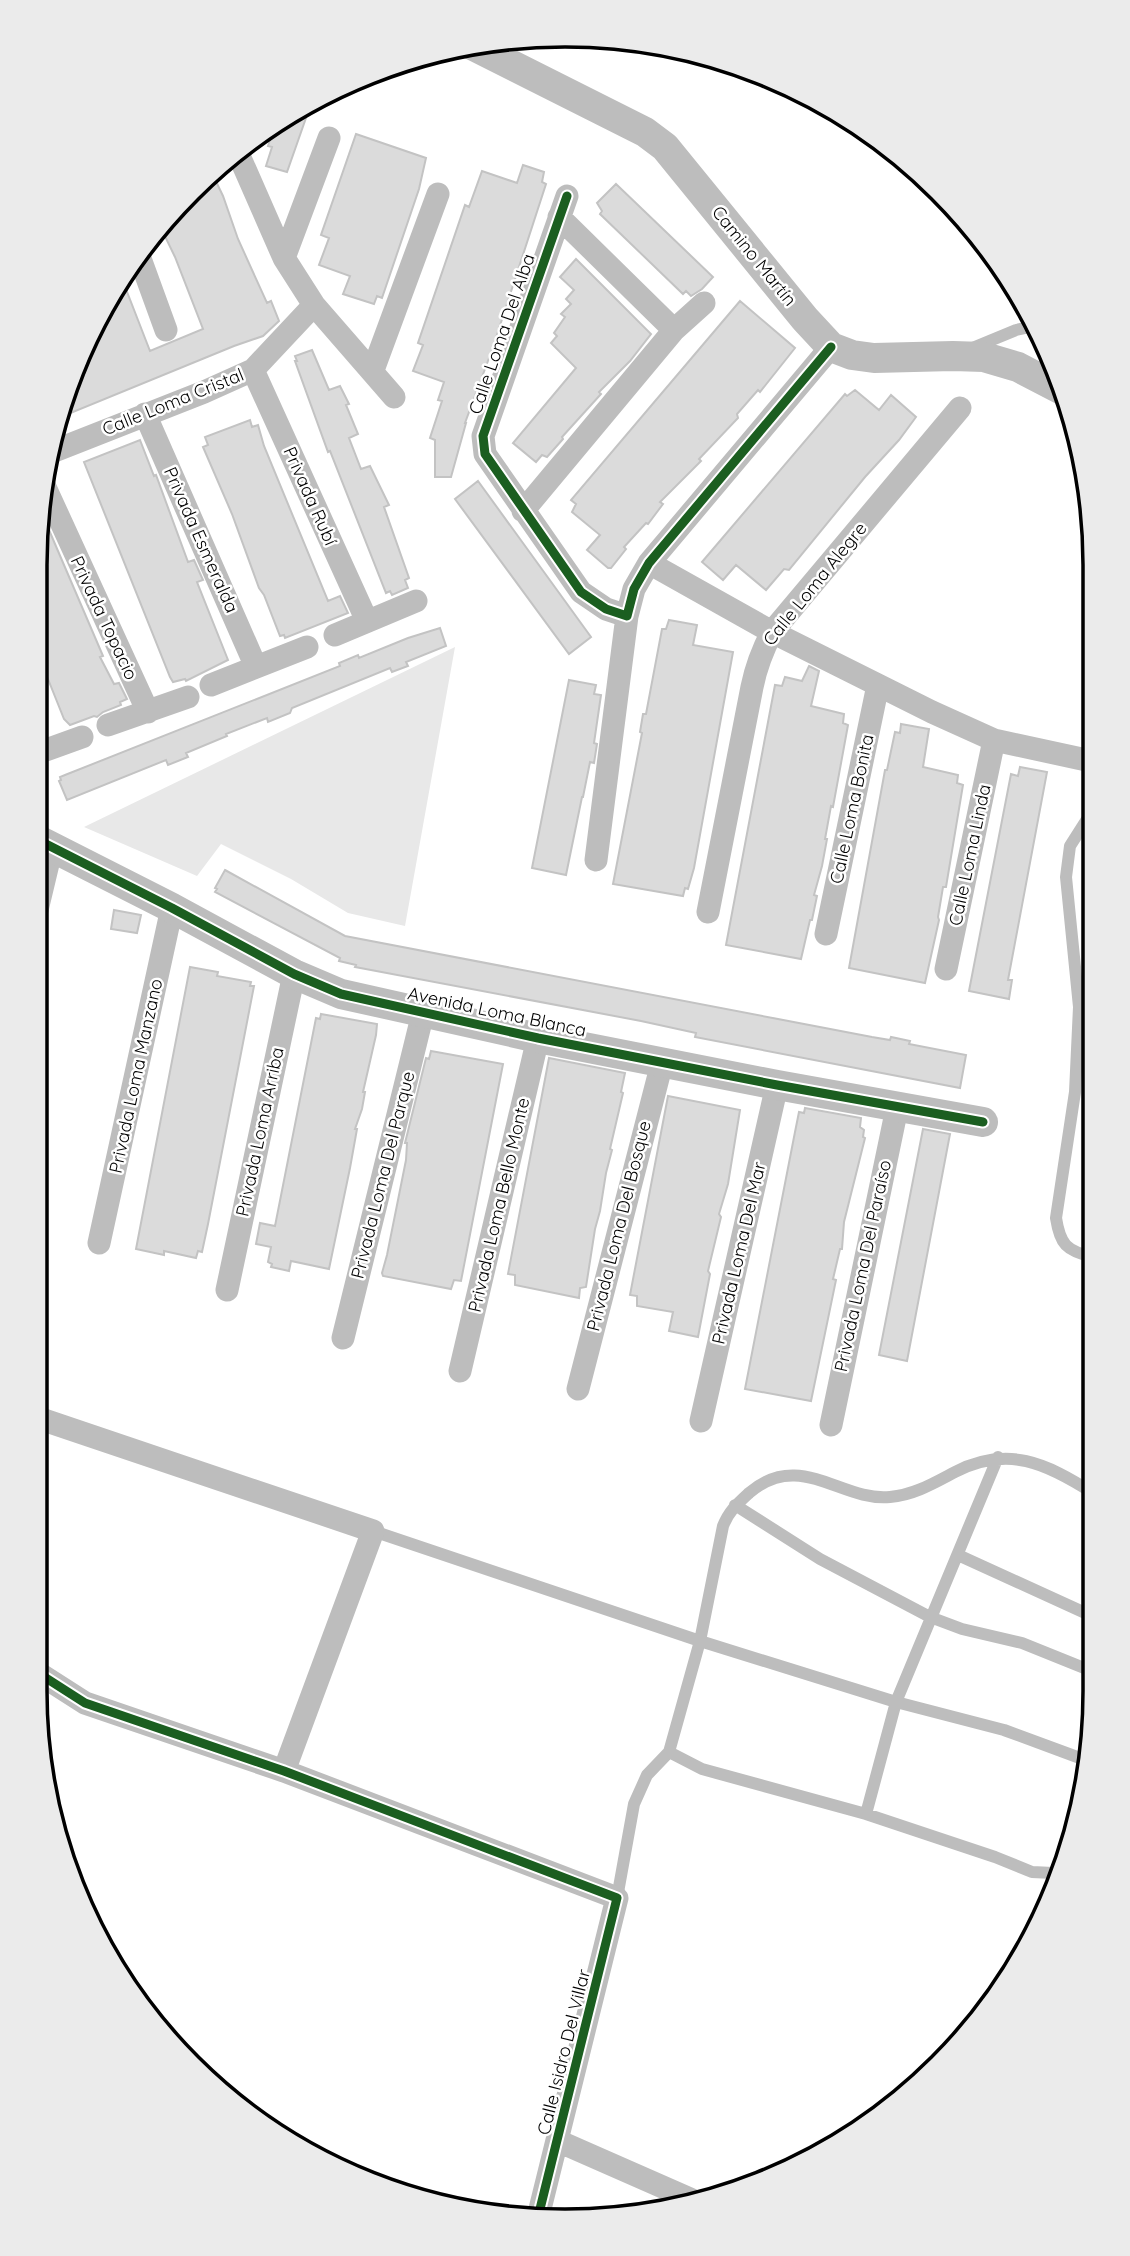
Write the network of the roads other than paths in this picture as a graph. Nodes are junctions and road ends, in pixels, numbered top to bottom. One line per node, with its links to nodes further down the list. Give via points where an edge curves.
1 (488, 53): 14 (street, Camino Martín, via 645,132 665,147)
2 (329, 138): 5 (street)
3 (241, 161): 5 (street)
4 (438, 194): 17 (street)
5 (284, 258): 8 (street)
6 (143, 266): 11 (street)
7 (704, 303): 13 (street)
8 (314, 305): 16 (street, Calle Loma Cristal); 17 (street)
9 (1023, 325): 12 (lane)
10 (1025, 328): 12 (lane)
11 (166, 330)
12 (1016, 330): 15 (lane)
13 (674, 331): 24 (street); 24 (street, Calle Loma Del Alba, via 563,207 484,436 485,454)
14 (831, 347): 15 (street, via 874,358); 25 (street)
15 (953, 356): 18 (street, via 984,357)
16 (253, 370): 21 (street, Calle Loma Cristal); 28 (street, Privada Rubí)
17 (373, 370): 19 (street)
18 (1049, 383)
19 (394, 397)
20 (960, 408): 29 (street, Calle Loma Alegre)
21 (145, 414): 22 (street, Calle Loma Cristal); 32 (street, Privada Esmeralda)
22 (61, 448)
23 (51, 501): 36 (street, Privada Topacio)
24 (523, 511): 27 (street, Calle Loma Del Alba, via 581,592)
25 (649, 563): 27 (street); 29 (street)
26 (416, 601): 28 (street)
27 (616, 612): 44 (street)
28 (367, 621): 30 (street)
29 (772, 632): 34 (street); 46 (street, Calle Loma Alegre, via 757,663)
30 (335, 635)
31 (307, 647): 32 (street)
32 (256, 667): 33 (street)
33 (211, 685)
34 (878, 685): 39 (street); 47 (street, Calle Loma Bonita)
35 (188, 697): 36 (street)
36 (148, 712): 37 (street)
37 (108, 725)
38 (82, 737): 40 (street)
39 (994, 740): 41 (street); 48 (street, Calle Loma Linda)
40 (47, 750)
41 (1083, 759)
42 (1083, 826): 57 (lane, via 1070,846 1066,877 1079,1007 1078,1050 1056,1218 1065,1245)
43 (47, 845): 45 (street, Avenida Loma Blanca)
44 (596, 860)
45 (172, 908): 49 (street, Avenida Loma Blanca); 56 (street, Privada Loma Manzano)
46 (708, 912)
47 (826, 934)
48 (946, 969)
49 (294, 975): 50 (street, Avenida Loma Blanca, via 341,994); 58 (street, Privada Loma Arriba)
50 (423, 1013): 51 (street, Avenida Loma Blanca); 59 (street, Privada Loma Del Parque)
51 (538, 1038): 52 (street, Avenida Loma Blanca); 60 (street, Privada Loma Bello Monte)
52 (662, 1063): 53 (street, Avenida Loma Blanca); 61 (street, Privada Loma Del Bosque)
53 (777, 1086): 54 (street, Avenida Loma Blanca); 63 (street, Privada Loma Del Mar)
54 (897, 1108): 55 (street, Avenida Loma Blanca); 64 (street, Privada Loma Del Paraíso)
55 (983, 1122)
56 (99, 1243)
57 (1083, 1254)
58 (228, 1290)
59 (343, 1338)
60 (460, 1371)
61 (578, 1389)
62 (47, 1421): 68 (street)
63 (701, 1421)
64 (831, 1425)
65 (998, 1457): 66 (lane, via 1044,1467); 67 (lane, via 979,1461 908,1494 870,1496 827,1481 791,1476 769,1480); 69 (lane)
66 (1083, 1488)
67 (735, 1505): 71 (lane, via 820,1559); 72 (lane, via 723,1526)
68 (373, 1531): 72 (lane); 78 (street)
69 (958, 1555): 70 (lane); 71 (lane)
70 (1083, 1612)
71 (930, 1617): 73 (lane, via 1022,1643); 75 (lane)
72 (700, 1641): 75 (lane); 76 (lane)
73 (1083, 1668)
74 (47, 1679): 78 (street, via 85,1703)
75 (896, 1702): 77 (lane, via 1004,1730); 79 (lane)
76 (669, 1752): 79 (lane, via 702,1769); 81 (lane, via 647,1775 634,1804)
77 (1078, 1757)
78 (284, 1771): 81 (street)
79 (866, 1814): 80 (lane, via 1032,1872)
80 (1049, 1873)
81 (617, 1898): 82 (street, Calle Isidro Del Villar)
82 (558, 2141): 83 (street); 84 (street, Calle Isidro Del Villar)
83 (681, 2195)
84 (540, 2208)

